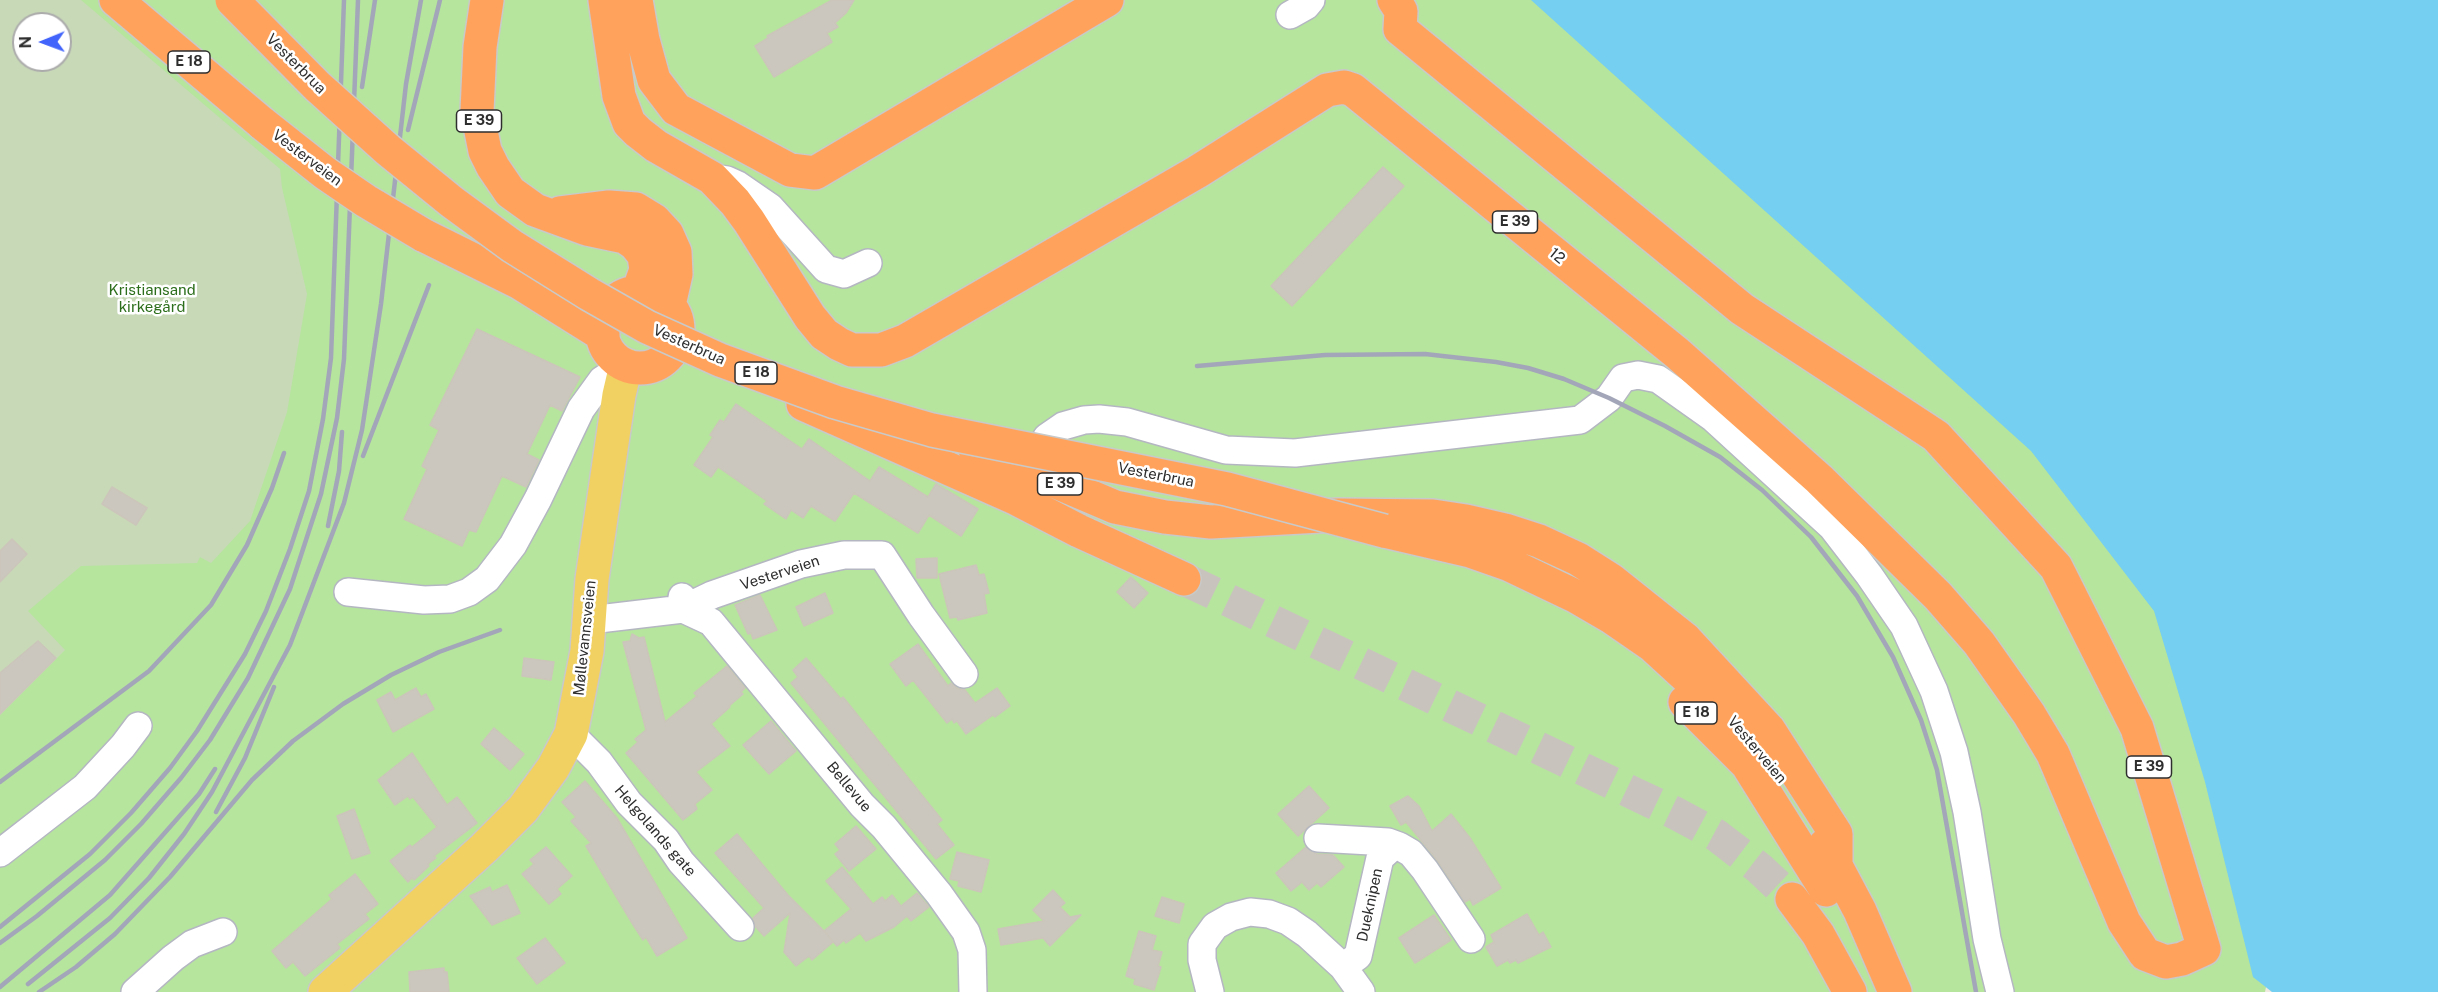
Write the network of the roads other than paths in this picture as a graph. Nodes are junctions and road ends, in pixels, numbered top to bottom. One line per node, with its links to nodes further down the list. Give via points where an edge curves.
1 (116, 0): 12 (highway, Vesterveien / E 18, bridge, via 263,124 366,201 520,282)
2 (232, 0): 16 (highway, Vesterbrua / E 18, bridge, via 317,86 452,202 512,246 589,294 699,351 835,402 933,430 1227,489)
3 (487, 0): 10 (highway, E 39, via 477,111 485,151 510,192)
4 (605, 0): 9 (highway, E 39, via 619,96 629,123 651,142)
5 (636, 0): 6 (highway, via 654,80 676,110 790,170 815,173)
6 (1107, 0)
7 (1375, 0): 8 (highway, E 39, via 1386,19)
8 (1397, 15): 9 (highway, 12 / E 39, via 1742,309 1936,436 2056,567 2137,728 2204,949 2166,962 2145,954 2124,922 2053,754 1979,643 1938,596 1819,480 1677,354 1353,90 1327,90 1197,171 905,341 880,350 852,350 824,334 749,221)
9 (712, 178): 11 (street, via 738,185 770,207 826,269 844,274)
10 (547, 214): 12 (highway, E 39, via 586,229 625,237 644,255 646,270); 13 (highway, via 609,207 636,209 654,220 667,234 675,252)
11 (868, 263)
12 (617, 311): 13 (highway, E 39, via 660,297); 14 (highway, via 607,348)
13 (672, 329): 14 (highway, via 662,361 638,368); 15 (highway, E 39, via 693,357)
14 (626, 365): 18 (street, via 602,380 581,409 513,545 487,579 450,599); 20 (main road, Møllevannsveien, via 592,579)
15 (1023, 484): 17 (highway, E 39, via 1079,531); 27 (highway, E 39, via 1086,496 1115,507 1211,522 1338,515 1433,516 1505,530 1578,559 1685,639 1769,730 1836,834); 41 (street, via 1047,437 1063,426 1084,420 1127,422 1226,450 1295,453 1580,420 1609,398 1623,378 1638,375 1658,379 1713,418 1832,527 1904,626 1934,691 1954,752)
16 (1437, 547): 27 (highway, Vesterveien / E 18, via 1470,551 1527,573 1611,616 1653,646 1718,704 1758,749 1804,811); 39 (highway, Vesterveien / E 18, via 1557,605 1614,642 1673,690 1747,764 1843,919)
17 (1184, 579)
18 (348, 592)
19 (682, 600): 20 (street); 21 (street, Vesterveien, via 712,595 801,564 844,555 882,555); 35 (street, Bellevue, via 711,622 939,894 966,932 972,950)
20 (590, 620): 23 (main road, Møllevannsveien)
21 (964, 674)
22 (138, 726): 26 (street, via 85,788)
23 (571, 734): 29 (street, Helgolands gate); 34 (main road, Møllevannsveien, via 553,768 523,809)
24 (1318, 838): 25 (street)
25 (1399, 846): 31 (street, via 1425,870); 32 (street, Dueknipen, via 1380,858 1358,957)
26 (0, 853)
27 (1836, 864): 40 (highway, Vesterveien / E 39)
28 (1792, 898): 38 (highway)
29 (740, 927)
30 (223, 932): 33 (street, via 192,944)
31 (1471, 939)
32 (1343, 967): 36 (street, via 1288,921 1250,912 1215,926 1202,944); 37 (street)
33 (135, 992)
34 (325, 992)
35 (973, 992)
36 (1210, 992)
37 (1361, 992)
38 (1851, 992)
39 (1873, 992)
40 (1896, 992)
41 (2000, 992)

